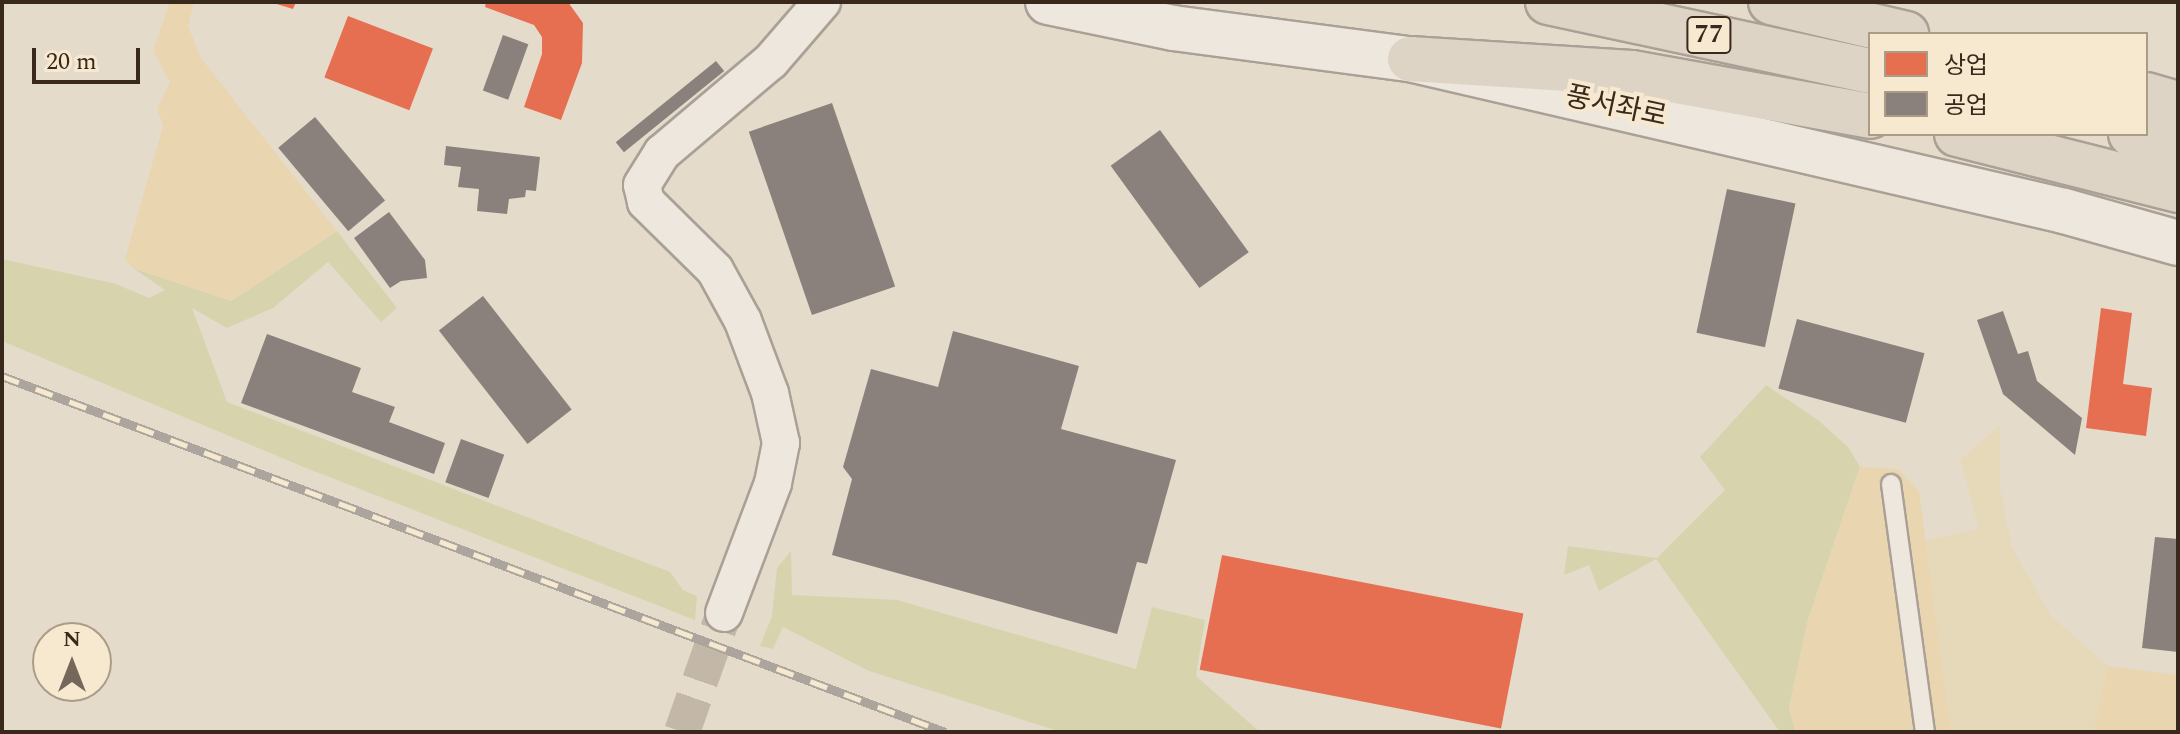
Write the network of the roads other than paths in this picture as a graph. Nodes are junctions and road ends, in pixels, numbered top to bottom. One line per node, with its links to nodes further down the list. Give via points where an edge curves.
1 (822, 2): 18 (street, via 771,61 662,153 642,185 646,202 715,270 743,321 770,393 781,443 773,483)
2 (1048, 2): 5 (street, 풍서좌로)
3 (1548, 2): 8 (highway, 77)
4 (1771, 2): 6 (highway, 77)
5 (1139, 12): 7 (street, 풍서좌로)
6 (1898, 32)
7 (1410, 59): 11 (highway, via 1632,73); 16 (street, 풍서좌로, via 2064,211)
8 (1868, 71)
9 (2148, 96): 10 (highway)
10 (2178, 104)
11 (1868, 116)
12 (1965, 136): 15 (highway)
13 (2138, 136): 14 (highway)
14 (2178, 147)
15 (2178, 190)
16 (2178, 243)
17 (1891, 484): 19 (lane)
18 (724, 613)
19 (1925, 732)

